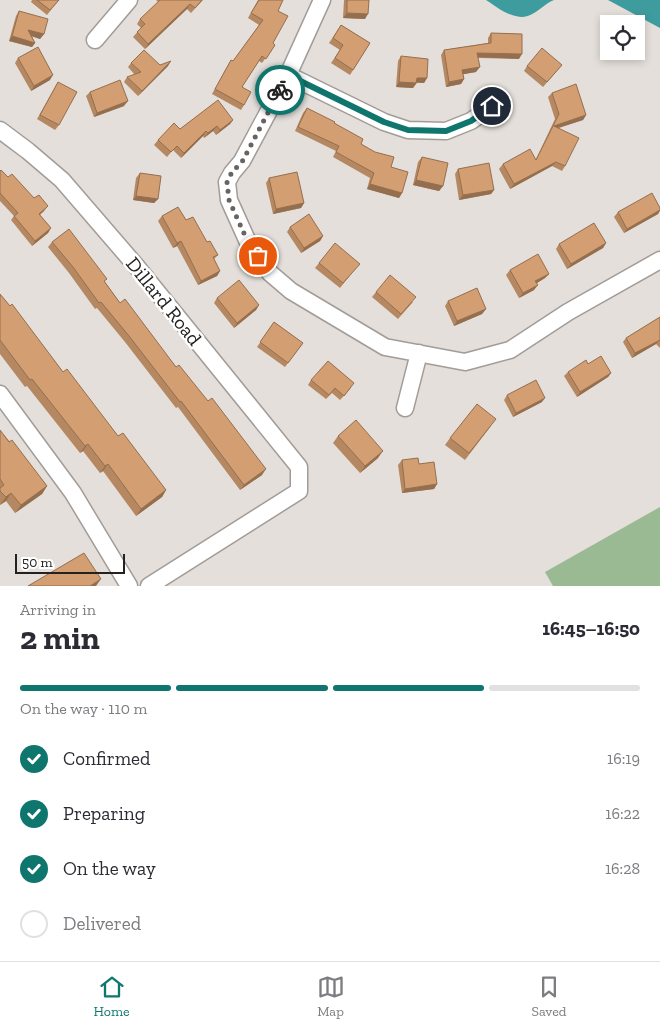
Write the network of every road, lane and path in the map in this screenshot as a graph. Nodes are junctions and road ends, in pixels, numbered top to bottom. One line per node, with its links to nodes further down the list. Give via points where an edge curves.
1 (129, 0): 3 (street)
2 (322, 0): 4 (street)
3 (95, 40)
4 (288, 75): 5 (street, via 384,122 408,130 446,131 471,121); 8 (street, via 242,162 227,182 229,200 247,240 270,273 291,291 385,347)
5 (492, 106)
6 (0, 130): 12 (street, Dillard Road, via 62,180 138,266 299,467 299,491)
7 (660, 260): 8 (street, via 568,312 510,350 465,362)
8 (419, 353): 10 (street)
9 (0, 394): 11 (street, via 73,493)
10 (405, 408)
11 (129, 586)
12 (149, 586)

